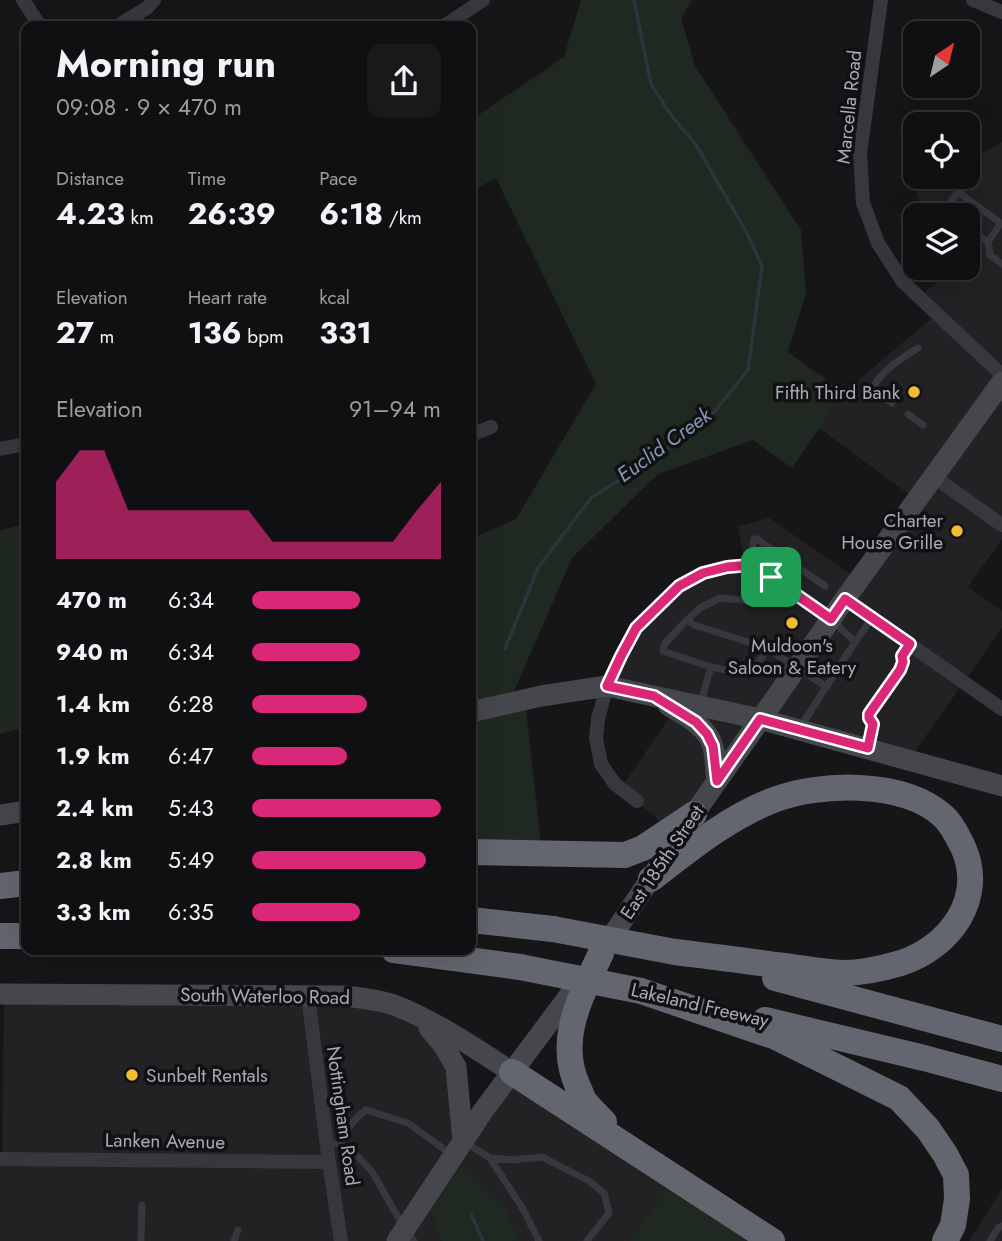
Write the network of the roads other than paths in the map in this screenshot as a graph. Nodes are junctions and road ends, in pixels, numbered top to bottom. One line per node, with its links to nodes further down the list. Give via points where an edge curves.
1 (23, 0): 7 (street)
2 (154, 0): 8 (street)
3 (483, 0): 9 (street)
4 (881, 0): 18 (street, Marcella Road, via 860,153 863,203 878,243 903,282)
5 (973, 0): 6 (street)
6 (1002, 12)
7 (37, 21)
8 (125, 21)
9 (452, 21)
10 (950, 203): 11 (lane, via 958,192)
11 (974, 203)
12 (980, 208): 13 (lane)
13 (1002, 223): 15 (lane)
14 (980, 236): 15 (lane)
15 (988, 242): 16 (lane, via 990,255)
16 (1002, 264)
17 (918, 348): 20 (lane, via 873,387)
18 (1002, 376)
19 (1002, 382): 27 (street, East 185th Street)
20 (892, 403)
21 (908, 414): 22 (lane)
22 (923, 425)
23 (491, 427): 24 (street)
24 (476, 433)
25 (21, 445): 26 (street)
26 (0, 449)
27 (934, 477): 28 (street); 33 (street, East 185th Street)
28 (1002, 525)
29 (794, 564): 30 (lane, via 754,539); 31 (lane); 32 (lane)
30 (750, 565): 31 (street); 42 (street, via 703,573 679,586 636,628)
31 (778, 582): 35 (street); 36 (lane, via 752,601 720,598)
32 (825, 586)
33 (845, 599): 34 (street); 35 (street, East 185th Street)
34 (872, 618): 37 (lane); 38 (street)
35 (831, 619): 37 (lane); 41 (street, East 185th Street)
36 (687, 620): 39 (lane); 40 (lane, via 663,651)
37 (855, 642): 43 (lane)
38 (910, 644): 46 (street); 50 (lane, via 900,670 869,714 873,724)
39 (768, 649): 40 (lane, via 745,674); 41 (lane)
40 (711, 667): 45 (lane)
41 (796, 668): 43 (lane); 48 (street, East 185th Street)
42 (607, 686): 44 (street); 47 (street); 53 (street, via 596,738 601,764 615,784)
43 (827, 687): 49 (lane)
44 (654, 696): 45 (street); 51 (street, via 707,734)
45 (700, 706): 48 (street)
46 (1002, 709)
47 (476, 711)
48 (760, 719): 49 (street); 51 (street, East 185th Street)
49 (799, 730): 50 (street)
50 (868, 748): 52 (street)
51 (717, 781): 55 (street, East 185th Street)
52 (1002, 786)
53 (637, 801)
54 (21, 812): 56 (street)
55 (694, 814): 57 (highway, via 625,855); 58 (street, East 185th Street)
56 (0, 815)
57 (476, 852)
58 (651, 878): 66 (highway, via 722,825 772,800 817,789 897,792 925,803 945,817 968,858 967,901 959,920 935,945 902,962 845,973); 67 (street, East 185th Street)
59 (21, 884): 60 (highway)
60 (0, 886)
61 (0, 901): 62 (highway)
62 (21, 901)
63 (476, 921): 66 (highway, bridge, via 553,929)
64 (0, 936): 65 (highway)
65 (21, 936)
66 (675, 952): 73 (highway)
67 (601, 953): 74 (street, East 185th Street); 77 (highway, via 573,1016 569,1053 585,1101)
68 (431, 955): 69 (highway, Lakeland Freeway, bridge)
69 (641, 991): 75 (highway, Lakeland Freeway); 93 (highway, via 776,1037 899,1098 928,1129 956,1175 953,1225)
70 (0, 994): 71 (street, South Waterloo Road)
71 (308, 996): 72 (street, South Waterloo Road, via 368,999); 76 (street, Nottingham Road)
72 (415, 1014): 74 (street, South Waterloo Road); 79 (street, via 435,1034 456,1067)
73 (1002, 1039)
74 (512, 1072): 77 (highway); 79 (street, East 185th Street)
75 (1002, 1079)
76 (326, 1140): 78 (lane); 82 (street, Nottingham Road)
77 (624, 1144): 92 (highway)
78 (340, 1145): 79 (lane, via 366,1110 408,1122); 86 (lane, via 352,1149 372,1172)
79 (458, 1149): 80 (lane); 86 (street, East 185th Street)
80 (489, 1158): 90 (lane); 91 (lane, via 542,1157 604,1193 609,1213)
81 (0, 1159): 82 (street, Lanken Avenue)
82 (329, 1161): 89 (street, Nottingham Road)
83 (142, 1205): 87 (lane)
84 (1002, 1226): 94 (lane)
85 (238, 1230): 88 (lane)
86 (405, 1237)
87 (141, 1241)
88 (234, 1241)
89 (341, 1241)
90 (539, 1241)
91 (587, 1241)
92 (772, 1241)
93 (945, 1241)
94 (990, 1241)

